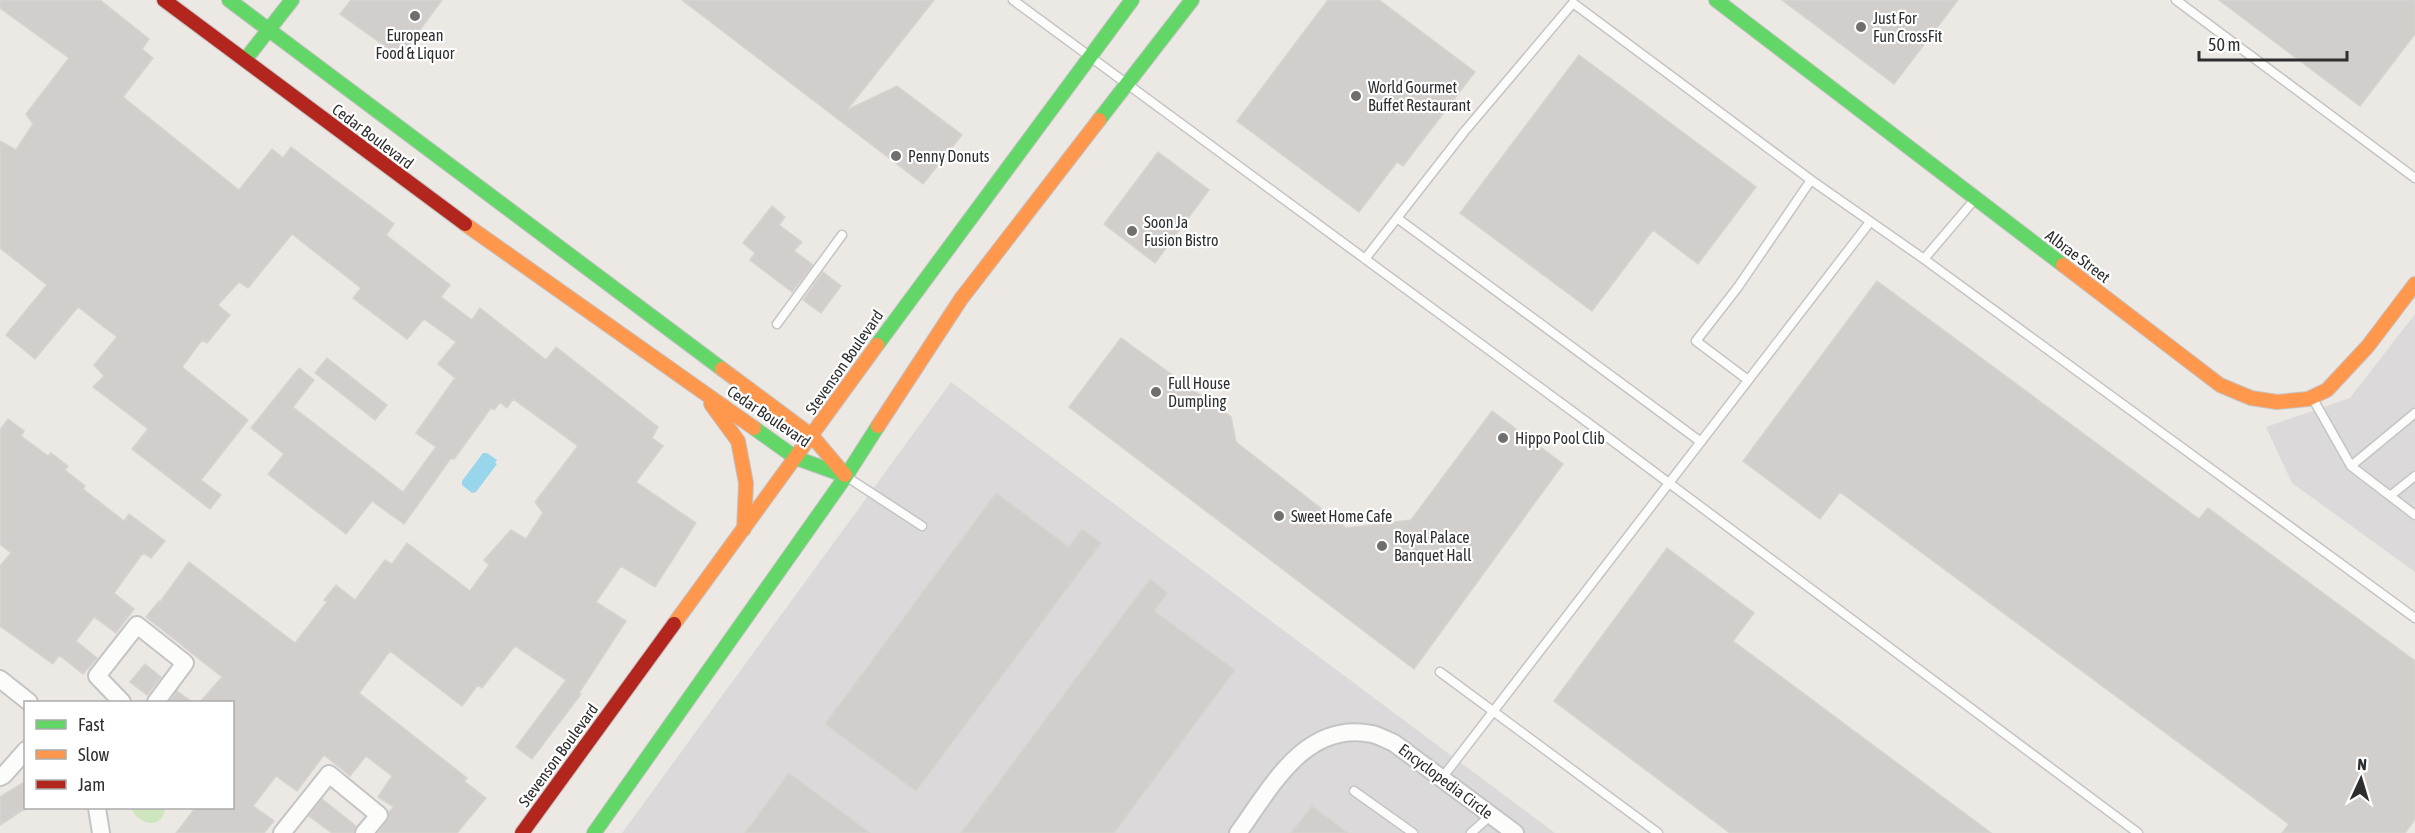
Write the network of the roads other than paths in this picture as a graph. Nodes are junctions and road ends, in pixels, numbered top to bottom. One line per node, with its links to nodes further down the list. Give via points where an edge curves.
1 (164, 0): 11 (main road, Cedar Boulevard)
2 (229, 0): 9 (main road, Cedar Boulevard)
3 (292, 0): 9 (main road)
4 (1013, 0): 10 (lane)
5 (1132, 0): 10 (main road, Stevenson Boulevard)
6 (1192, 0): 12 (main road)
7 (2176, 0): 13 (lane)
8 (1722, 2): 15 (main road, Albrae Street)
9 (268, 30): 11 (main road); 27 (main road, Cedar Boulevard)
10 (1090, 57): 12 (lane); 27 (main road, Stevenson Boulevard)
11 (245, 60): 24 (main road, Cedar Boulevard, via 516,262)
12 (1127, 85): 19 (lane); 31 (main road, via 961,299)
13 (2415, 178)
14 (1811, 180): 16 (lane, via 1573,3); 17 (lane); 23 (lane, via 1696,341)
15 (1975, 198): 20 (lane); 25 (main road, Albrae Street, via 2220,385 2256,399 2290,402)
16 (1397, 218): 19 (lane); 28 (lane)
17 (1870, 222): 20 (lane); 23 (lane)
18 (842, 235): 22 (lane)
19 (1365, 259): 33 (lane)
20 (1924, 259): 38 (lane)
21 (2415, 284): 25 (main road, Albrae Street, via 2347,373)
22 (777, 324)
23 (1748, 380): 28 (lane)
24 (699, 388): 29 (main road, Cedar Boulevard); 37 (main road, via 738,441 746,483)
25 (2313, 398): 30 (lane)
26 (2415, 413): 30 (lane)
27 (812, 436): 29 (main road, Stevenson Boulevard); 31 (main road, Cedar Boulevard)
28 (1701, 442): 33 (lane)
29 (796, 458): 31 (main road, Cedar Boulevard); 37 (main road, Stevenson Boulevard)
30 (2352, 466): 34 (lane)
31 (846, 476): 36 (lane); 55 (main road)
32 (2415, 476): 34 (lane)
33 (1669, 484): 44 (lane); 61 (lane)
34 (2390, 496): 35 (lane)
35 (2415, 515)
36 (922, 526)
37 (744, 529): 54 (main road, Stevenson Boulevard)
38 (2415, 618)
39 (1440, 672): 44 (lane)
40 (0, 679): 41 (street)
41 (28, 701)
42 (121, 701): 43 (street, via 97,676 137,625 185,663)
43 (157, 701)
44 (1494, 711): 47 (lane); 60 (lane)
45 (24, 752): 46 (street)
46 (0, 777)
47 (1442, 778): 50 (street, Encyclopedia Circle); 56 (street, Encyclopedia Circle, via 1394,743 1372,734 1343,733 1315,741 1292,760)
48 (1354, 791): 57 (lane)
49 (97, 809): 51 (street)
50 (1491, 815): 58 (lane); 59 (street, Encyclopedia Circle)
51 (101, 833)
52 (282, 833): 53 (street, via 330,774 379,815)
53 (364, 833)
54 (522, 833)
55 (594, 833)
56 (1238, 833)
57 (1413, 833)
58 (1471, 833)
59 (1515, 833)
60 (1658, 833)
61 (2138, 833)

